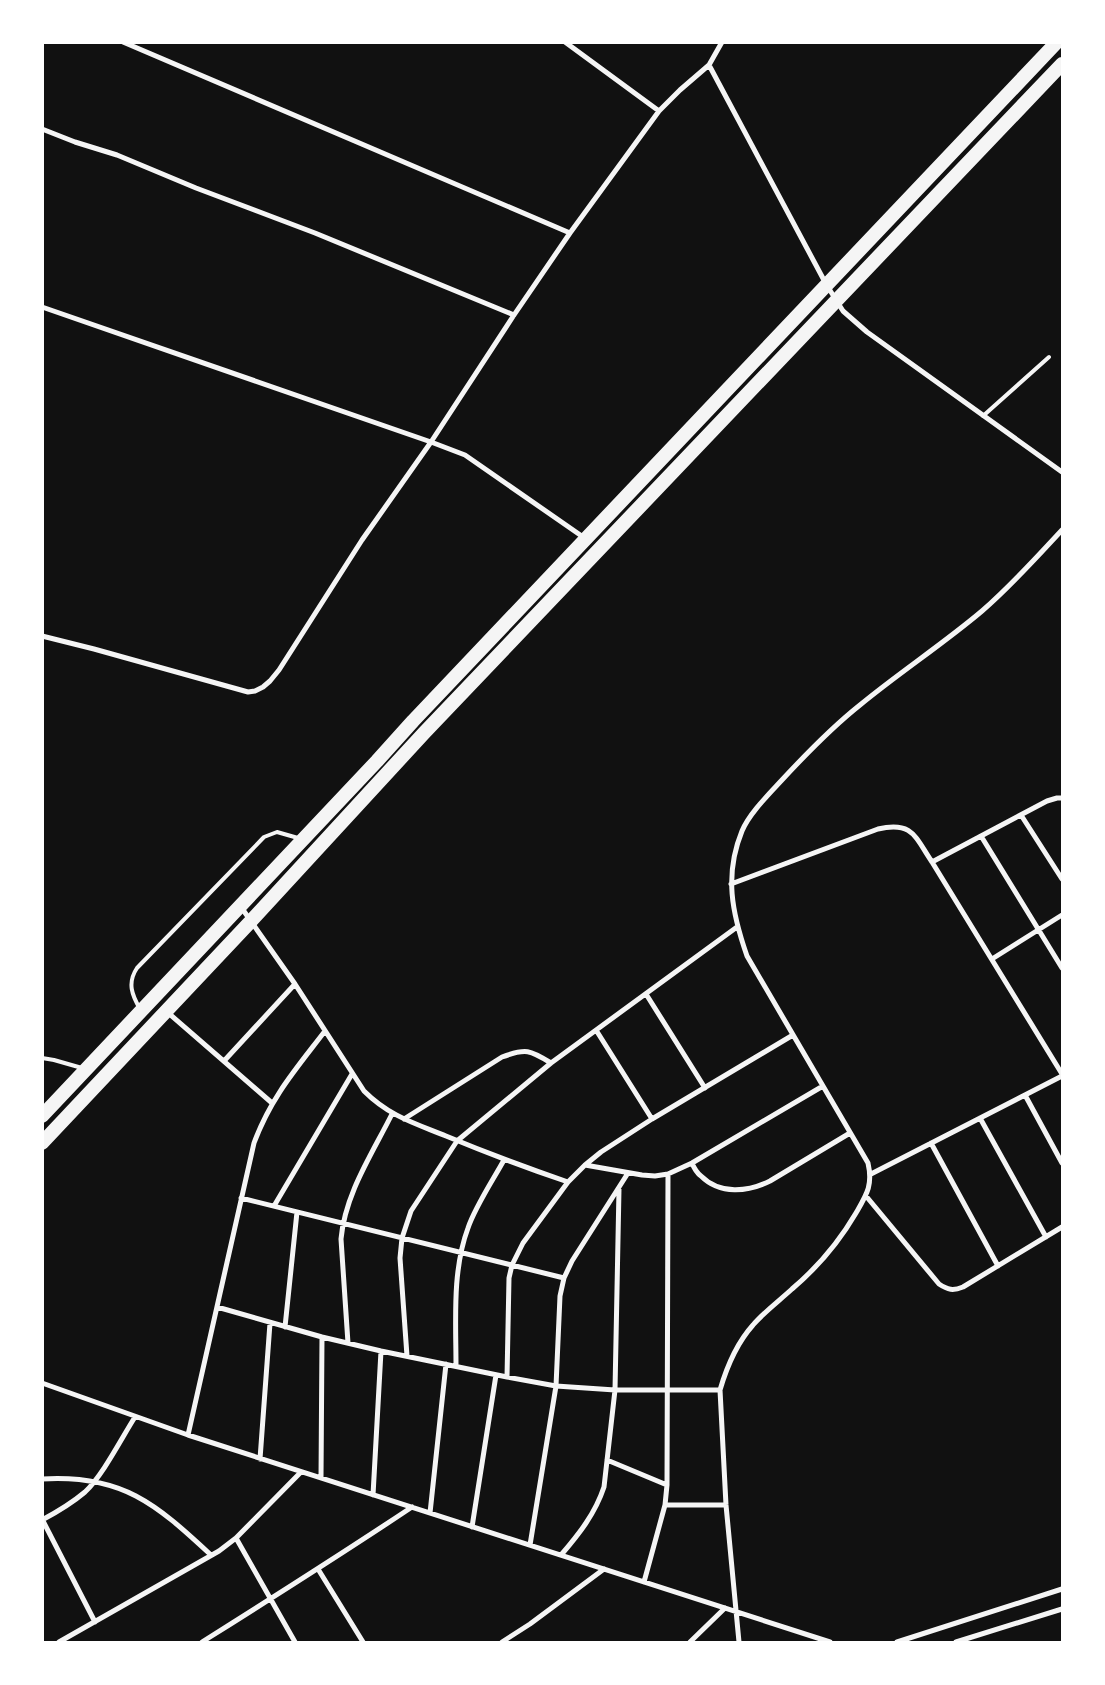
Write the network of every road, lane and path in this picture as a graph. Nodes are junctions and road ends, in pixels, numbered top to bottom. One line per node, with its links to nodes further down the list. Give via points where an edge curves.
1 (123, 42): 9 (street)
2 (565, 42): 7 (street)
3 (722, 42): 6 (street)
4 (1057, 42): 10 (highway)
5 (1062, 64): 11 (highway)
6 (708, 65): 7 (street); 10 (street)
7 (659, 110): 9 (street)
8 (42, 129): 13 (street, via 315,233)
9 (570, 234): 13 (street)
10 (826, 284): 11 (street); 19 (highway)
11 (836, 301): 15 (street, via 867,332); 22 (highway)
12 (42, 308): 16 (street)
13 (514, 315): 16 (street)
14 (1049, 357): 15 (lane)
15 (983, 416): 17 (street)
16 (431, 442): 19 (street, via 465,455); 20 (street, via 362,540 279,670 255,691 248,692)
17 (1062, 472)
18 (1062, 530): 29 (street, via 984,610 861,704 801,759 742,829 733,857)
19 (586, 539): 21 (highway)
20 (42, 636)
21 (413, 721): 22 (highway); 26 (highway)
22 (424, 733): 32 (highway)
23 (1062, 798): 24 (street, via 1047,801)
24 (1022, 815): 25 (street); 28 (street)
25 (981, 836): 27 (street); 34 (street)
26 (302, 840): 30 (highway); 39 (lane, via 278,832 264,837 137,968 130,983)
27 (932, 862): 29 (street, via 912,832 892,826); 35 (street)
28 (1062, 879)
29 (731, 884): 33 (street)
30 (240, 906): 32 (street); 39 (highway)
31 (1062, 915): 34 (street)
32 (251, 921): 37 (street); 40 (highway)
33 (737, 927): 38 (street); 43 (street, via 747,956)
34 (1039, 930): 35 (street); 36 (street)
35 (992, 959): 49 (street)
36 (1062, 968)
37 (295, 984): 42 (street); 45 (street)
38 (646, 994): 41 (street); 51 (street)
39 (141, 1011): 47 (highway)
40 (166, 1011): 45 (street); 61 (highway)
41 (596, 1030): 46 (street); 58 (street)
42 (325, 1031): 48 (street); 53 (street)
43 (793, 1034): 50 (street); 51 (street)
44 (42, 1058): 47 (lane)
45 (224, 1061): 53 (street)
46 (551, 1063): 57 (street, via 535,1053 516,1051); 60 (street)
47 (86, 1069): 55 (highway)
48 (352, 1074): 54 (street, via 377,1104); 74 (street)
49 (1062, 1075): 52 (street)
50 (823, 1086): 59 (street); 65 (street)
51 (705, 1088): 58 (street)
52 (1025, 1095): 56 (street); 64 (street)
53 (272, 1103): 73 (street, via 254,1143)
54 (392, 1114): 57 (street); 76 (street, via 351,1194)
55 (42, 1116)
56 (980, 1118): 62 (street); 78 (street)
57 (404, 1119): 60 (street)
58 (652, 1120): 66 (street)
59 (850, 1133): 65 (street, via 757,1188 728,1190 714,1185 701,1177); 69 (street, via 868,1163)
60 (457, 1141): 63 (street); 79 (street, via 411,1211)
61 (42, 1143)
62 (931, 1143): 69 (street); 82 (street)
63 (504, 1160): 70 (street); 80 (street, via 468,1225)
64 (1062, 1163)
65 (692, 1164): 68 (street)
66 (585, 1166): 67 (street); 70 (street)
67 (628, 1173): 68 (street); 71 (street)
68 (668, 1174): 97 (street)
69 (870, 1174): 72 (street)
70 (568, 1182): 81 (street, via 523,1243)
71 (619, 1189): 83 (street); 98 (street)
72 (866, 1196): 82 (street, via 946,1289 963,1287); 99 (street, via 846,1231 823,1260 752,1326 732,1356)
73 (241, 1198): 74 (street); 84 (street)
74 (274, 1206): 75 (street)
75 (296, 1212): 76 (street); 86 (street)
76 (342, 1223): 79 (street); 88 (street)
77 (1062, 1227): 78 (street)
78 (1046, 1237): 82 (street)
79 (402, 1238): 80 (street); 90 (street, via 400,1258)
80 (460, 1252): 81 (street); 92 (street)
81 (512, 1265): 83 (street); 94 (street)
82 (998, 1266)
83 (564, 1278): 96 (street, via 560,1296)
84 (217, 1308): 85 (street); 101 (street)
85 (270, 1323): 86 (street); 102 (street)
86 (285, 1327): 87 (street)
87 (322, 1337): 88 (street); 105 (street)
88 (348, 1344): 89 (street)
89 (381, 1351): 90 (street); 109 (street)
90 (407, 1356): 91 (street)
91 (446, 1364): 92 (street); 113 (street)
92 (456, 1366): 93 (street)
93 (496, 1375): 94 (street); 115 (street)
94 (507, 1377): 96 (street)
95 (42, 1383): 100 (street)
96 (556, 1386): 98 (street); 117 (street)
97 (667, 1389): 98 (street); 99 (street); 108 (street)
98 (615, 1390): 103 (street)
99 (720, 1390): 111 (street)
100 (134, 1417): 101 (street); 107 (street)
101 (188, 1435): 102 (street)
102 (260, 1459): 104 (street)
103 (607, 1460): 108 (street); 119 (street, via 600,1499 590,1519)
104 (301, 1472): 105 (street); 116 (street)
105 (321, 1478): 109 (street)
106 (42, 1479): 107 (street)
107 (95, 1480): 114 (street, via 85,1492); 118 (street, via 122,1489 158,1509)
108 (667, 1485): 110 (street)
109 (373, 1495): 112 (street)
110 (665, 1505): 111 (street); 122 (street)
111 (726, 1505): 127 (street)
112 (412, 1507): 113 (street); 120 (street)
113 (430, 1513): 115 (street)
114 (43, 1520): 128 (street)
115 (472, 1526): 117 (street)
116 (236, 1538): 118 (street); 124 (street)
117 (530, 1545): 119 (street)
118 (211, 1555): 128 (street)
119 (561, 1555): 121 (street)
120 (318, 1569): 124 (street); 132 (street)
121 (604, 1569): 122 (street); 133 (street)
122 (644, 1582): 125 (street)
123 (1062, 1589): 137 (street)
124 (269, 1598): 130 (street); 131 (street)
125 (725, 1608): 127 (street); 134 (street)
126 (1062, 1609): 138 (street)
127 (736, 1612): 135 (street); 136 (street)
128 (94, 1622): 129 (street)
129 (59, 1642)
130 (202, 1642)
131 (295, 1642)
132 (363, 1642)
133 (502, 1642)
134 (690, 1642)
135 (739, 1642)
136 (829, 1642)
137 (897, 1642)
138 (956, 1642)

